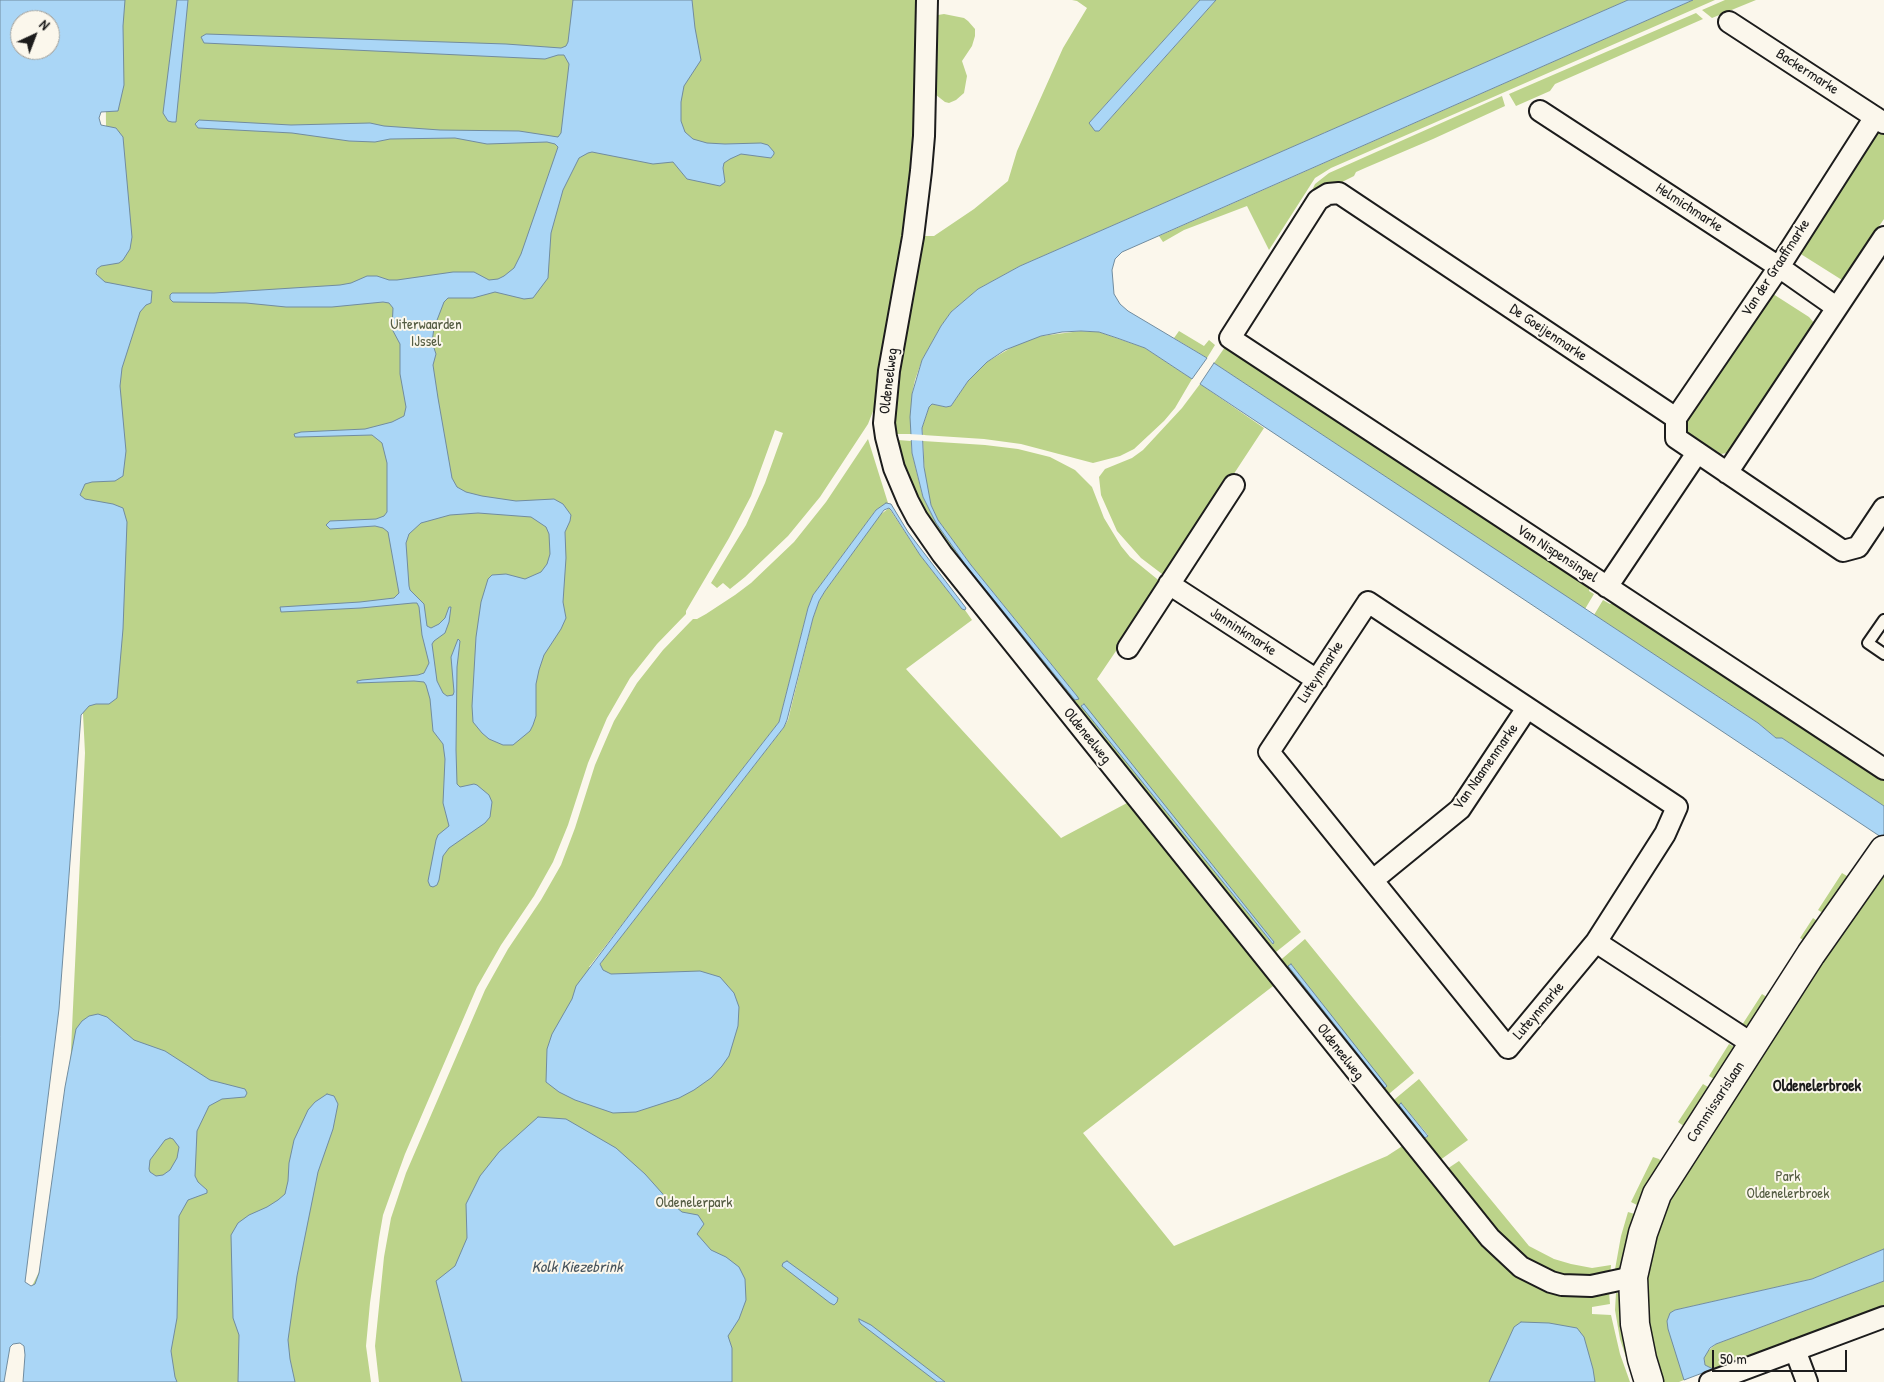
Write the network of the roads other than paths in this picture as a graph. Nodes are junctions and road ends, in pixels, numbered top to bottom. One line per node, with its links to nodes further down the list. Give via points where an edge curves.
1 (927, 0): 26 (street, Oldeneelweg, via 921,171 913,238 889,371 884,423 894,468 917,518 942,554 1495,1243 1521,1267 1562,1285 1591,1286)
2 (1729, 22): 4 (street, Backermarke)
3 (1540, 111): 6 (street, Helmichmarke)
4 (1880, 120): 6 (street, Van der Graaffmarke)
5 (1884, 237): 7 (street)
6 (1779, 267): 7 (street, Helmichmarke); 9 (street, Van der Graaffmarke)
7 (1836, 307): 11 (street)
8 (1230, 338): 9 (street, De Goeijenmarke, via 1318,200 1328,194 1339,194); 15 (street, Van Nispensingel)
9 (1676, 418): 10 (street, via 1676,438)
10 (1696, 453): 11 (street); 15 (street)
11 (1727, 473): 13 (street, via 1843,550 1858,547)
12 (1234, 485): 14 (street)
13 (1884, 508)
14 (1169, 584): 17 (street); 19 (street, Janninkmarke)
15 (1607, 587): 21 (street, Van Nispensingel)
16 (1884, 620): 18 (lane, via 1868,643)
17 (1128, 648)
18 (1884, 654)
19 (1317, 680): 20 (street, Luteynmarke, via 1368,602); 23 (street, Luteynmarke, via 1269,752)
20 (1527, 708): 23 (street, Van Naamenmarke, via 1460,809); 24 (street, Luteynmarke, via 1677,807 1665,834)
21 (1884, 769)
22 (1884, 850): 25 (street, Commissarislaan, via 1811,954)
23 (1373, 880): 24 (street, Luteynmarke, via 1508,1048)
24 (1596, 942): 25 (street)
25 (1754, 1045): 26 (street, Commissarislaan, via 1657,1194 1643,1233)
26 (1633, 1277): 29 (street, Commissarislaan, via 1635,1324)
27 (1884, 1317): 28 (street)
28 (1795, 1350): 30 (street); 31 (street)
29 (1649, 1382)
30 (1710, 1382)
31 (1807, 1382)

